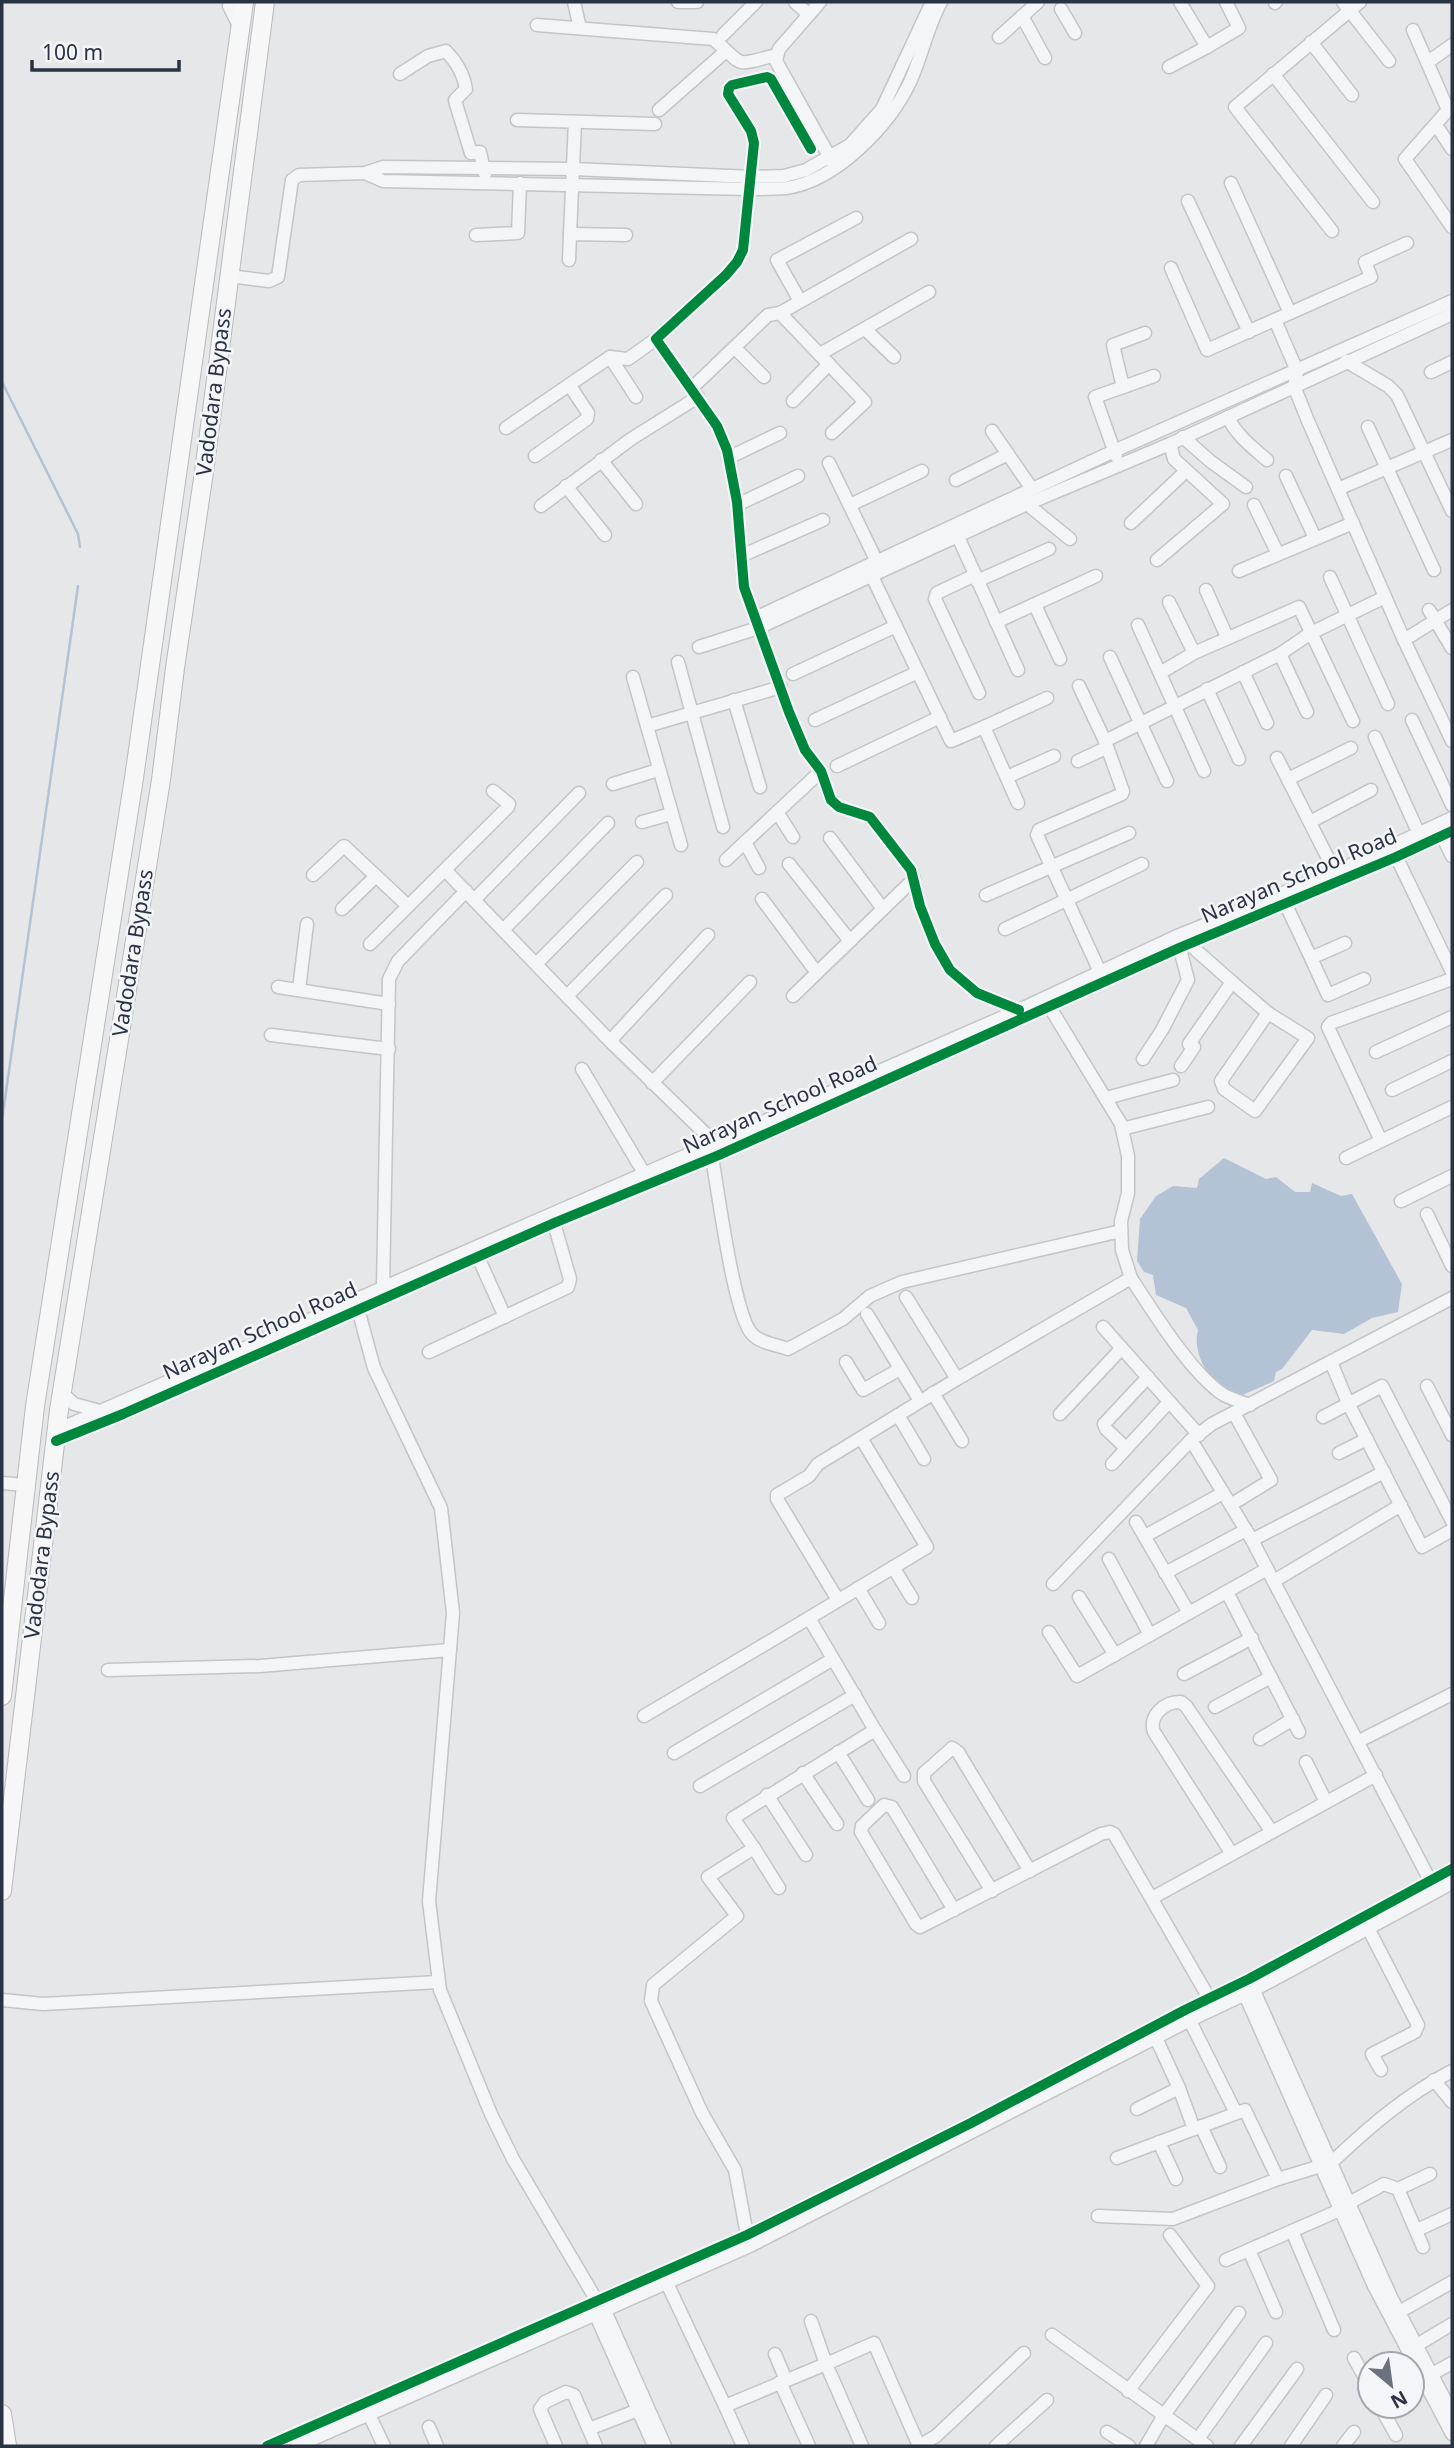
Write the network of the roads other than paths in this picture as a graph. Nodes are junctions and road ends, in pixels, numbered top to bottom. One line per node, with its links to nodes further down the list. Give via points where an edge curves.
1 (230, 2): 22 (street)
2 (244, 2): 22 (highway, Vadodara Bypass)
3 (574, 2): 21 (street)
4 (678, 2): 5 (street)
5 (696, 2)
6 (756, 2): 25 (street)
7 (795, 2): 18 (street)
8 (820, 2): 18 (street)
9 (932, 2): 47 (street, via 882,109)
10 (941, 2): 47 (street, via 898,105 873,135)
11 (1038, 2): 19 (street)
12 (1180, 2): 29 (street)
13 (1226, 2): 29 (street, via 1239,28)
14 (1360, 2): 17 (street)
15 (1063, 4): 24 (street)
16 (268, 6): 68 (highway, Vadodara Bypass)
17 (1346, 6): 27 (street); 33 (street)
18 (808, 14): 31 (street)
19 (1022, 16): 26 (street); 32 (street)
20 (537, 25): 21 (street)
21 (580, 28): 30 (street, via 713,38)
22 (240, 29): 343 (highway, Vadodara Bypass, via 140,738)
23 (1413, 30): 34 (street)
24 (1075, 33)
25 (723, 35)
26 (999, 37)
27 (1311, 42): 37 (street); 38 (street)
28 (1452, 45): 34 (street)
29 (1206, 47): 35 (street)
30 (726, 51): 31 (street, via 743,64); 40 (street)
31 (776, 55): 47 (street)
32 (1045, 58)
33 (1389, 61)
34 (1427, 62): 39 (street)
35 (1169, 67)
36 (400, 74): 48 (street, via 428,56 446,51 456,62 466,89 454,100 471,153 480,152)
37 (1273, 74): 57 (street); 60 (street, via 1235,107)
38 (1352, 95)
39 (1449, 102): 44 (street, via 1448,111)
40 (659, 110)
41 (517, 120): 42 (street)
42 (575, 122): 43 (street); 49 (street)
43 (655, 124)
44 (1436, 125): 46 (street); 59 (street, via 1405,159)
45 (811, 149): 53 (street, via 771,79 732,85 728,94 753,137)
46 (1452, 149)
47 (833, 162): 53 (street)
48 (485, 168): 49 (street); 50 (street, via 383,167); 51 (street)
49 (574, 169): 53 (street); 55 (street)
50 (365, 173): 51 (street, via 383,181); 68 (street, via 295,177 278,277 269,281)
51 (486, 183): 52 (street)
52 (520, 183): 55 (street); 62 (street, via 519,233)
53 (750, 183): 55 (street); 79 (street, via 743,250 737,262)
54 (1231, 183): 73 (street)
55 (571, 184): 61 (street)
56 (1188, 201): 77 (street)
57 (1373, 202)
58 (856, 218): 70 (street, via 777,260)
59 (1452, 227)
60 (1332, 231)
61 (570, 234): 63 (street); 66 (street)
62 (476, 235)
63 (626, 235)
64 (911, 239): 70 (street)
65 (1407, 243): 73 (street, via 1365,262 1371,277)
66 (569, 260)
67 (1171, 268): 77 (street, via 1208,349)
68 (229, 276): 319 (highway, Vadodara Bypass, via 161,780)
69 (929, 292): 76 (street)
70 (800, 301): 72 (street)
71 (1452, 301): 86 (street)
72 (780, 313): 80 (street, via 768,315); 83 (street)
73 (1290, 313): 75 (street)
74 (1452, 314): 84 (street)
75 (1275, 320): 77 (street); 86 (street)
76 (865, 328): 82 (street); 83 (street)
77 (1249, 332)
78 (1144, 333): 91 (street, via 1113,345)
79 (656, 339): 81 (street, via 628,359); 93 (street)
80 (735, 348): 89 (street); 93 (street)
81 (610, 357): 90 (street); 94 (street)
82 (894, 357)
83 (825, 359): 95 (street); 101 (street, via 865,402)
84 (1346, 361): 92 (street); 106 (street, via 1394,391)
85 (1452, 362): 87 (street)
86 (1297, 371): 92 (street); 105 (street)
87 (1431, 372)
88 (1154, 376): 91 (street)
89 (764, 377)
90 (570, 386): 98 (street); 108 (street, via 588,413 587,419)
91 (1123, 387): 105 (street, via 1095,397)
92 (1294, 387): 96 (street); 123 (street)
93 (695, 392): 109 (street, via 717,426); 110 (street)
94 (636, 397)
95 (793, 401)
96 (1228, 417): 102 (street); 111 (street, via 1242,438)
97 (1368, 427): 114 (street)
98 (506, 428)
99 (992, 431): 107 (street)
100 (780, 433): 109 (street)
101 (832, 433)
102 (1183, 437): 104 (street); 121 (street)
103 (1452, 440): 106 (street)
104 (1170, 444): 113 (street); 116 (street, via 1172,456)
105 (1114, 451): 113 (street); 122 (street)
106 (1423, 452): 114 (street); 130 (street)
107 (1008, 454): 119 (street); 122 (street)
108 (535, 456)
109 (728, 458): 126 (street)
110 (601, 460): 120 (street); 125 (street)
111 (1267, 460)
112 (829, 463): 127 (street)
113 (1118, 464): 124 (street)
114 (1387, 468): 123 (street); 143 (street)
115 (922, 471): 127 (street)
116 (1186, 471): 132 (street); 141 (street, via 1223,503)
117 (798, 476): 126 (street)
118 (1286, 476): 136 (street)
119 (956, 480)
120 (566, 486): 129 (street); 135 (street)
121 (1246, 487)
122 (1032, 489): 134 (street)
123 (1339, 489): 133 (street)
124 (1027, 503): 134 (street); 137 (street)
125 (636, 504)
126 (737, 505): 140 (street)
127 (850, 505): 142 (street)
128 (1254, 505): 139 (street)
129 (541, 506)
130 (1452, 511)
131 (823, 520): 140 (street)
132 (1131, 523)
133 (1353, 523): 136 (street); 149 (street)
134 (955, 531): 142 (street); 147 (street)
135 (605, 535)
136 (1315, 538): 139 (street)
137 (1070, 539)
138 (1049, 550): 147 (street)
139 (1278, 554): 144 (street)
140 (741, 556): 156 (street, via 744,587)
141 (1157, 560)
142 (874, 568): 156 (street); 158 (street)
143 (1434, 570)
144 (1239, 572)
145 (1096, 576): 151 (street)
146 (1330, 577): 153 (street)
147 (976, 578): 155 (street); 178 (street, via 937,593 935,600)
148 (1206, 590): 160 (street)
149 (1385, 597): 153 (street); 161 (street)
150 (1169, 602): 164 (street)
151 (1035, 605): 155 (street); 167 (street)
152 (1452, 610): 154 (street)
153 (1348, 615): 159 (street); 181 (street)
154 (1432, 615): 161 (street); 163 (street)
155 (996, 622): 169 (street)
156 (756, 623): 162 (street); 176 (street)
157 (1138, 625): 172 (street)
158 (896, 626): 170 (street); 173 (street)
159 (1311, 633): 160 (street, via 1299,607); 165 (street); 188 (street)
160 (1227, 637): 164 (street)
161 (1404, 640): 194 (street)
162 (699, 648)
163 (1452, 648)
164 (1194, 653): 172 (street)
165 (1280, 654): 171 (street); 183 (street)
166 (1110, 657): 190 (street)
167 (1060, 659)
168 (678, 662): 184 (street)
169 (1018, 670)
170 (918, 672): 185 (street); 186 (street)
171 (1243, 672): 177 (street); 189 (street)
172 (1160, 673): 182 (street)
173 (793, 674)
174 (633, 677): 191 (street)
175 (1079, 685): 195 (street)
176 (780, 687): 180 (street); 203 (street, via 805,750)
177 (1207, 689): 182 (street); 199 (street)
178 (979, 693)
179 (1046, 698): 192 (street)
180 (734, 700): 184 (street); 209 (street)
181 (1388, 704)
182 (1174, 706): 190 (street); 204 (street)
183 (1307, 712)
184 (693, 714): 191 (street); 221 (street)
185 (940, 717): 192 (street, via 951,741); 201 (street)
186 (815, 720)
187 (1412, 720): 214 (street)
188 (1353, 721)
189 (1267, 723)
190 (1140, 724): 195 (street); 207 (street)
191 (647, 726): 202 (street)
192 (984, 727): 205 (street)
193 (1375, 737): 224 (street)
194 (1452, 741)
195 (1106, 745): 200 (street); 235 (street, via 1123,793 1039,830)
196 (1351, 748): 206 (street)
197 (1054, 756): 205 (street)
198 (1277, 758): 206 (street)
199 (1239, 759)
200 (1078, 761)
201 (837, 766)
202 (658, 770): 208 (street); 216 (street)
203 (821, 771): 215 (street); 241 (street, via 835,805 873,820)
204 (1204, 771)
205 (1007, 778): 213 (street)
206 (1288, 779): 219 (street)
207 (1167, 780)
208 (614, 784)
209 (760, 787)
210 (1371, 790): 219 (street)
211 (493, 791): 237 (street, via 508,807)
212 (579, 793): 244 (street)
213 (1018, 803)
214 (1452, 805)
215 (777, 812): 225 (street); 227 (street)
216 (671, 814): 218 (street); 228 (street)
217 (1452, 818): 224 (street)
218 (642, 822)
219 (1310, 822): 238 (street)
220 (608, 823): 253 (street)
221 (723, 827)
222 (1129, 833): 235 (street)
223 (1447, 833): 229 (street, Narayan School Road); 230 (street)
224 (1419, 834): 229 (street)
225 (793, 837)
226 (830, 838): 250 (street)
227 (745, 842): 231 (street); 236 (street)
228 (681, 845)
229 (1394, 852): 238 (street); 247 (street, Narayan School Road); 262 (street)
230 (1452, 856)
231 (726, 860)
232 (637, 862): 260 (street)
233 (789, 864): 255 (street)
234 (1142, 864): 246 (street)
235 (1051, 867): 243 (street); 246 (street)
236 (759, 868)
237 (445, 870): 244 (street); 248 (street)
238 (1335, 872): 256 (street)
239 (313, 874): 240 (street, via 344,846)
240 (376, 876): 248 (street); 249 (street)
241 (914, 879): 250 (street); 274 (street, via 934,944 950,970 977,993)
242 (666, 895): 270 (street)
243 (986, 895)
244 (470, 896): 253 (street); 273 (street, via 391,971)
245 (762, 898): 263 (street)
246 (1066, 900): 252 (street); 261 (street)
247 (1285, 903): 256 (street, Narayan School Road); 259 (street)
248 (408, 906): 258 (street)
249 (342, 909)
250 (883, 909): 255 (street)
251 (307, 924): 269 (street)
252 (1005, 929)
253 (503, 930): 260 (street)
254 (708, 935): 278 (street)
255 (850, 941): 263 (street)
256 (1182, 943): 261 (street); 267 (street); 272 (street, Narayan School Road); 281 (street, via 1188,980)
257 (1345, 943): 259 (street)
258 (370, 944)
259 (1311, 958): 264 (street, via 1328,995)
260 (536, 964): 270 (street)
261 (1100, 972): 272 (street)
262 (1452, 972)
263 (817, 973): 271 (street)
264 (1364, 979)
265 (1452, 979): 292 (street, via 1329,1025)
266 (750, 982): 286 (street)
267 (1232, 982): 275 (street); 283 (street, via 1189,1044 1194,1047)
268 (278, 987): 269 (street)
269 (299, 989): 273 (street)
270 (567, 996): 278 (street)
271 (793, 996)
272 (1047, 1002): 274 (street); 288 (street); 293 (street, Narayan School Road)
273 (389, 1004): 279 (street)
274 (1019, 1010): 293 (street)
275 (1268, 1013): 275 (street, via 1221,1081 1224,1089 1255,1111 1308,1038)
276 (1452, 1017): 280 (street)
277 (271, 1035): 279 (street)
278 (610, 1041): 286 (street)
279 (389, 1049): 304 (street)
280 (1376, 1052)
281 (1143, 1059)
282 (1452, 1061): 287 (street)
283 (1181, 1066)
284 (582, 1069): 295 (street)
285 (1173, 1080): 288 (street)
286 (652, 1083): 293 (street)
287 (1392, 1090)
288 (1106, 1098): 291 (street)
289 (1208, 1107): 291 (street)
290 (1452, 1107): 292 (street)
291 (1122, 1129): 300 (street, via 1128,1193)
292 (1381, 1141): 294 (street)
293 (715, 1152): 295 (street); 299 (street, Narayan School Road); 300 (street, via 726,1240 747,1327 757,1338 788,1349 843,1320 870,1296 902,1282)
294 (1346, 1158)
295 (644, 1173): 304 (street)
296 (1452, 1176): 297 (street)
297 (1401, 1201)
298 (1427, 1214): 302 (street)
299 (554, 1223): 301 (street, Narayan School Road); 309 (street, via 570,1284)
300 (1121, 1231): 303 (street)
301 (478, 1257): 307 (street, Narayan School Road); 309 (street)
302 (1452, 1266)
303 (1131, 1278): 317 (street); 324 (street, via 1204,1377 1224,1395)
304 (383, 1287): 325 (street)
305 (906, 1297): 317 (street)
306 (1452, 1298): 314 (street)
307 (358, 1309): 330 (street, Narayan School Road, via 123,1413); 368 (street, via 374,1367 441,1508 453,1604)
308 (867, 1314): 315 (street)
309 (505, 1317): 312 (street)
310 (1102, 1326): 311 (street)
311 (1122, 1348): 316 (street); 327 (street)
312 (429, 1352)
313 (846, 1362): 315 (street, via 863,1390)
314 (1331, 1362): 323 (street); 324 (street)
315 (900, 1369): 321 (street)
316 (1147, 1377): 322 (street); 337 (street, via 1104,1424)
317 (957, 1379): 320 (street)
318 (1427, 1385): 331 (street)
319 (62, 1393): 325 (street, via 74,1404); 330 (highway, Vadodara Bypass)
320 (933, 1393): 321 (street); 335 (street)
321 (920, 1401): 328 (street)
322 (1170, 1402): 332 (street); 337 (street)
323 (1348, 1403): 329 (street); 334 (street); 346 (street, via 1382,1386)
324 (1250, 1405): 326 (street)
325 (100, 1411): 330 (street)
326 (1234, 1413): 332 (street); 344 (street, via 1271,1480)
327 (1060, 1414)
328 (898, 1415): 333 (street); 339 (street)
329 (1323, 1418)
330 (56, 1435): 404 (highway, Vadodara Bypass)
331 (1452, 1436): 336 (street)
332 (1195, 1437): 344 (street); 356 (street)
333 (861, 1438): 352 (street, via 927,1545); 361 (street, via 776,1497)
334 (1367, 1439): 338 (street); 341 (street)
335 (962, 1441)
336 (1440, 1442)
337 (1126, 1448): 340 (street)
338 (1339, 1453)
339 (924, 1459)
340 (1112, 1464)
341 (1384, 1472): 345 (street); 349 (street)
342 (2, 1483): 343 (street)
343 (26, 1485): 376 (highway, Vadodara Bypass)
344 (1227, 1498): 349 (street); 350 (street)
345 (1401, 1506): 348 (street, via 1422,1547); 355 (street)
346 (1452, 1521)
347 (1136, 1522): 350 (street)
348 (1452, 1530)
349 (1249, 1535): 353 (street); 354 (street)
350 (1145, 1536): 354 (street)
351 (1109, 1559): 366 (street)
352 (893, 1567): 357 (street); 360 (street)
353 (1267, 1569): 355 (street); 358 (street)
354 (1165, 1573): 362 (street)
355 (1274, 1581): 383 (street)
356 (1053, 1584)
357 (858, 1588): 361 (street); 364 (street)
358 (1227, 1591): 362 (street); 367 (street)
359 (1079, 1597): 369 (street)
360 (912, 1598)
361 (838, 1601): 363 (street)
362 (1189, 1613): 366 (street)
363 (809, 1618): 370 (street); 378 (street)
364 (878, 1623)
365 (1049, 1632): 369 (street, via 1077,1676)
366 (1150, 1635): 369 (street)
367 (1252, 1638): 372 (street); 373 (street)
368 (450, 1650): 371 (street, via 260,1666); 409 (street, via 429,1901)
369 (1115, 1655)
370 (833, 1659): 375 (street); 385 (street)
371 (108, 1670)
372 (1184, 1674)
373 (1271, 1677): 377 (street); 379 (street)
374 (1452, 1694): 383 (street)
375 (855, 1695): 380 (street); 390 (street)
376 (2, 1696)
377 (1215, 1707)
378 (644, 1716)
379 (1293, 1719): 381 (street); 382 (street)
380 (875, 1730): 384 (street); 389 (street)
381 (1299, 1732)
382 (1260, 1739)
383 (1359, 1741): 388 (street)
384 (838, 1752): 387 (street); 392 (street)
385 (674, 1753)
386 (1306, 1762): 393 (street)
387 (803, 1773): 391 (street); 394 (street)
388 (1376, 1775): 393 (street); 402 (street)
389 (904, 1776)
390 (700, 1786)
391 (767, 1795): 396 (street, via 733,1818); 398 (street)
392 (868, 1800)
393 (1326, 1802): 395 (street)
394 (837, 1824)
395 (1272, 1832): 397 (street); 397 (street, via 1186,1706 1169,1703 1154,1716 1154,1732)
396 (754, 1848): 403 (street); 436 (street, via 708,1877 737,1916 653,1985 650,2001 702,2113 735,2169)
397 (1232, 1854): 406 (street)
398 (806, 1855)
399 (1452, 1869): 402 (street)
400 (1030, 1871): 405 (street); 405 (street, via 953,1748 924,1773 924,1781); 406 (street, via 1110,1832 1118,1838)
401 (1452, 1883): 402 (street)
402 (1433, 1886): 408 (street); 410 (street)
403 (779, 1888)
404 (2, 1891)
405 (992, 1891): 407 (street)
406 (1152, 1898): 411 (street)
407 (954, 1910): 407 (street, via 920,1927 916,1924 861,1832 884,1805 892,1807)
408 (1368, 1928): 410 (street); 415 (street, via 1418,2025 1415,2032 1373,2054)
409 (438, 1982): 412 (street, via 56,2003); 443 (street, via 502,2136)
410 (1247, 1986): 411 (street); 413 (street); 425 (street)
411 (1209, 1998): 413 (street)
412 (2, 2000)
413 (1187, 2015): 414 (street); 421 (street); 436 (street)
414 (1156, 2038): 418 (street); 441 (street, via 755,2244)
415 (1381, 2070)
416 (1452, 2071): 417 (street)
417 (1434, 2080): 419 (street); 425 (street)
418 (1179, 2088): 420 (street); 422 (street)
419 (1452, 2102)
420 (1137, 2109)
421 (1236, 2113): 422 (street); 429 (street, via 1245,2110)
422 (1198, 2127): 423 (street); 426 (street)
423 (1159, 2142): 424 (street); 428 (street)
424 (1117, 2158)
425 (1326, 2164): 429 (street); 431 (street)
426 (1220, 2167)
427 (1430, 2174): 430 (street)
428 (1176, 2179)
429 (1278, 2179): 433 (street, via 1173,2219)
430 (1398, 2189): 431 (street, via 1384,2184); 434 (street)
431 (1344, 2206): 435 (street); 445 (street); 453 (street, via 1374,2286)
432 (1452, 2214): 434 (street)
433 (1098, 2217)
434 (1417, 2230): 438 (street)
435 (1292, 2231): 439 (street); 449 (street)
436 (747, 2235): 441 (street)
437 (1170, 2235): 466 (street, via 1208,2286)
438 (1423, 2247)
439 (1249, 2250): 440 (street); 444 (street)
440 (1226, 2260)
441 (664, 2277): 443 (street); 469 (street)
442 (1452, 2282): 445 (street)
443 (598, 2306): 470 (street); 471 (street); 491 (street)
444 (1276, 2312)
445 (1399, 2312): 452 (street)
446 (1239, 2313): 474 (street)
447 (811, 2321): 460 (street)
448 (1452, 2325): 452 (street)
449 (1334, 2330)
450 (1052, 2335): 466 (street)
451 (1266, 2343): 482 (street)
452 (1417, 2345): 454 (street)
453 (1411, 2350)
454 (1418, 2350)
455 (1024, 2353): 495 (street, via 936,2437)
456 (775, 2354): 465 (street)
457 (1354, 2358): 458 (street)
458 (1356, 2362)
459 (1452, 2363): 462 (street)
460 (826, 2364): 465 (street); 494 (street); 495 (street, via 874,2343)
461 (1297, 2369): 499 (street)
462 (1426, 2369)
463 (1426, 2376): 472 (street)
464 (1426, 2379): 480 (street)
465 (783, 2381): 469 (street); 493 (street)
466 (1128, 2391): 474 (street)
467 (1326, 2395): 500 (street)
468 (1048, 2400): 496 (street)
469 (724, 2406): 492 (street)
470 (366, 2408): 484 (street); 485 (street); 486 (street)
471 (638, 2410): 477 (street); 490 (street)
472 (1452, 2413)
473 (2, 2414): 483 (highway)
474 (1164, 2416): 482 (street); 498 (street)
475 (1388, 2420): 481 (street)
476 (429, 2427): 487 (street)
477 (589, 2429): 488 (street, via 574,2395 566,2392 545,2402 540,2409); 489 (street)
478 (1107, 2432): 497 (street)
479 (1354, 2432): 501 (street)
480 (1452, 2434)
481 (1396, 2435)
482 (1203, 2442)
483 (7, 2446)
484 (267, 2446)
485 (297, 2446)
486 (384, 2446)
487 (437, 2446)
488 (554, 2446)
489 (596, 2446)
490 (654, 2446)
491 (665, 2446)
492 (743, 2446)
493 (809, 2446)
494 (862, 2446)
495 (919, 2446)
496 (996, 2446)
497 (1129, 2446)
498 (1146, 2446)
499 (1241, 2446)
500 (1292, 2446)
501 (1343, 2446)

